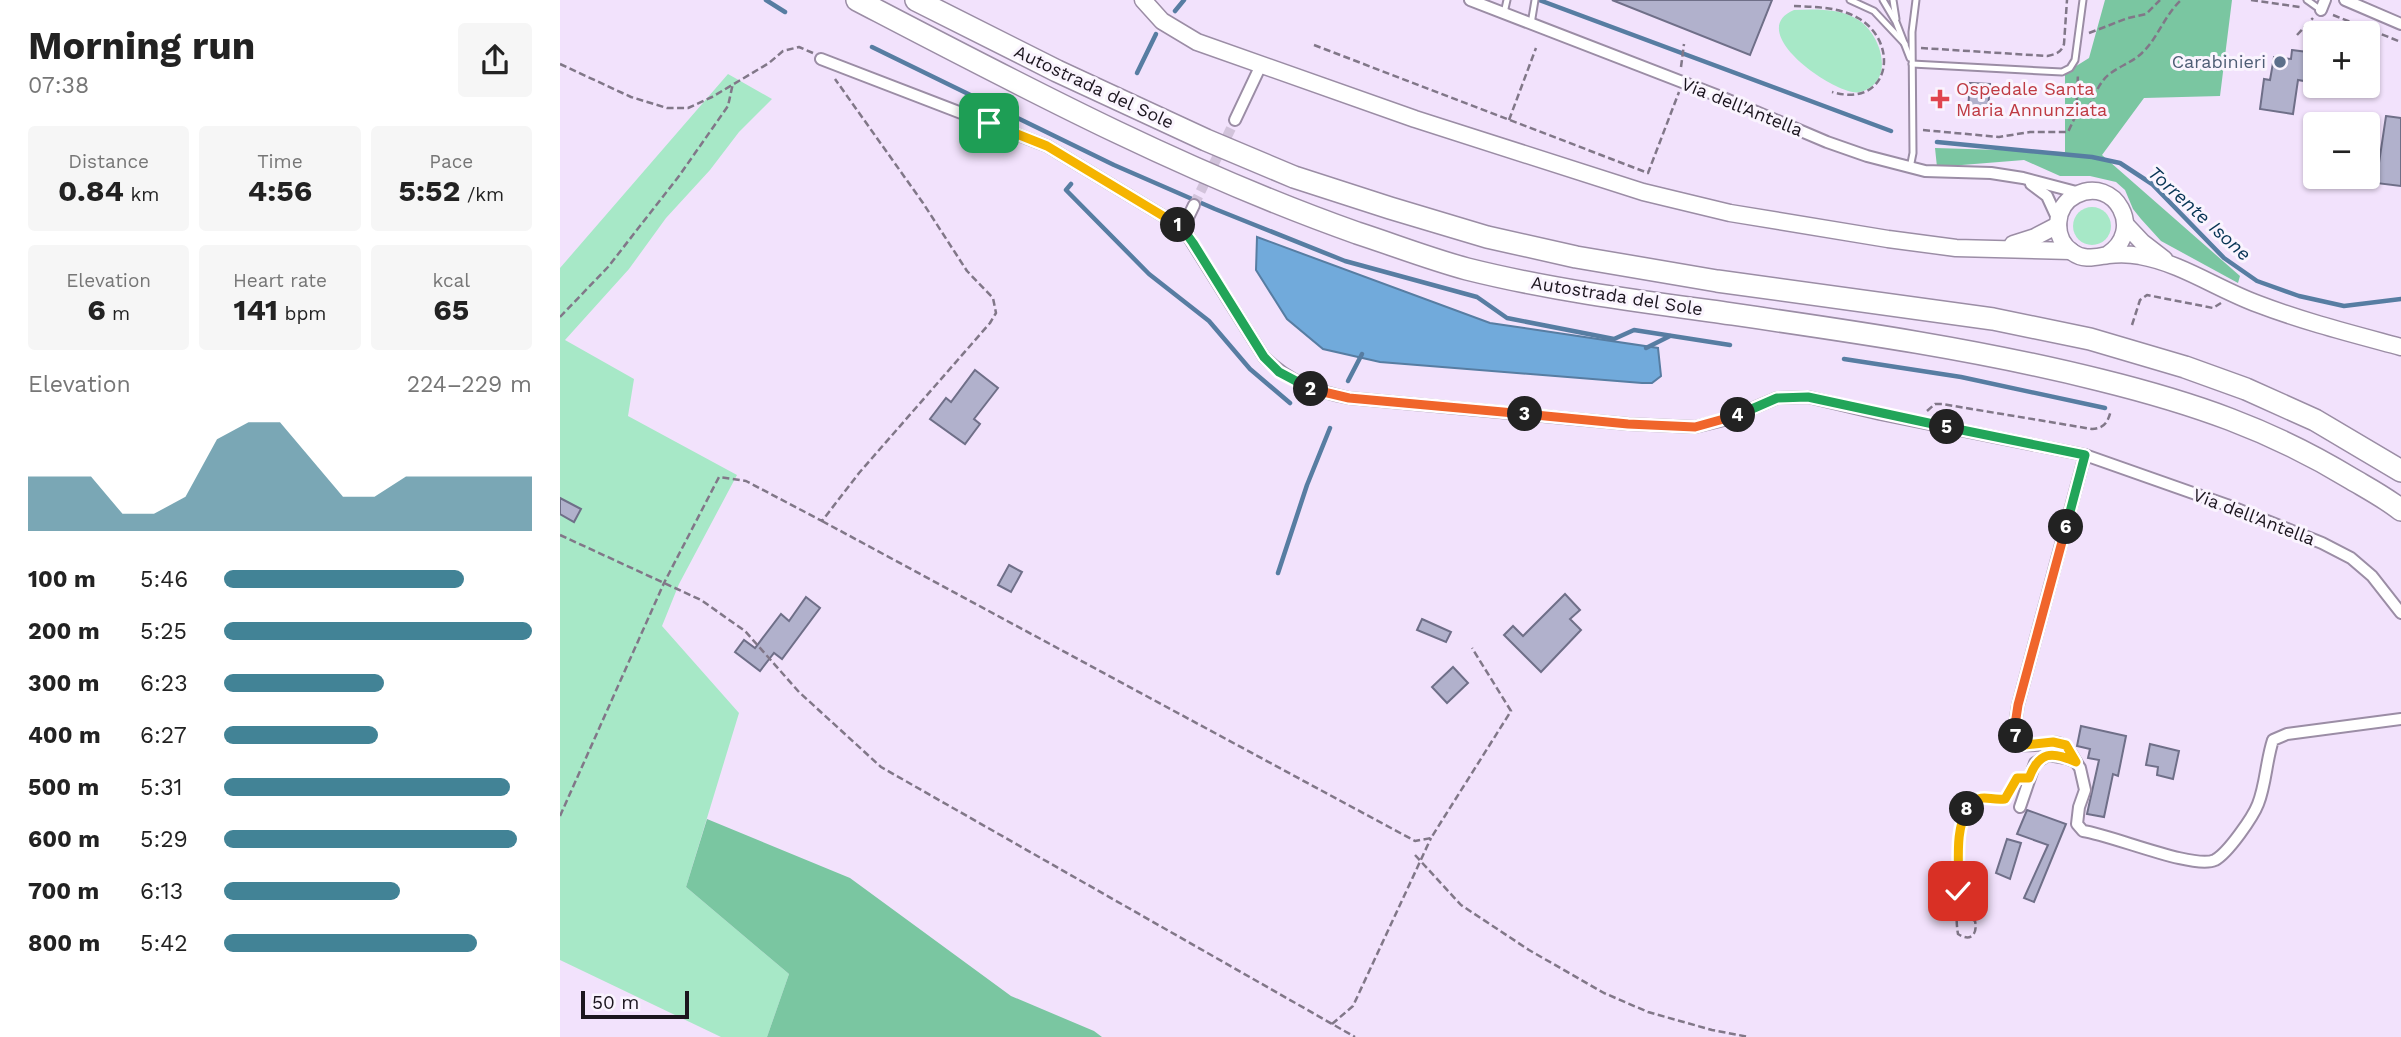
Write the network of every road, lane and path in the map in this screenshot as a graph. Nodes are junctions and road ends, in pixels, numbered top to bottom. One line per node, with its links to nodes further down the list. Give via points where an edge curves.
1 (857, 0): 66 (highway, Autostrada del Sole, via 1194,169 1399,247 1543,285 1941,345 2146,391 2251,426 2321,460)
2 (916, 0): 65 (highway, Autostrada del Sole, via 1206,139 1294,177 1390,208 1486,237 1576,257 1993,319 2090,339 2246,388 2315,420)
3 (1143, 0): 38 (street, via 1177,32)
4 (1470, 0): 20 (street, Via dell'Antella)
5 (1507, 0): 20 (lane)
6 (1535, 0): 22 (lane)
7 (1850, 0): 28 (lane, via 1874,11)
8 (1883, 0): 21 (lane)
9 (1893, 0): 21 (lane)
10 (1916, 0): 37 (lane)
11 (2067, 0): 31 (path, via 2064,44 2057,53)
12 (2084, 0): 35 (lane)
13 (2160, 0): 24 (path, via 2146,14)
14 (2181, 0): 43 (path, via 2169,10 2143,52 2106,76 2091,105)
15 (2251, 0): 18 (path)
16 (2307, 0): 18 (lane)
17 (2345, 0): 23 (street)
18 (2323, 5): 25 (path); 26 (path)
19 (1794, 6): 33 (path, via 1835,9 1857,17 1873,31)
20 (1504, 13): 22 (street, Via dell'Antella)
21 (1896, 22): 28 (lane)
22 (1531, 24): 47 (street, Via dell'Antella, via 1827,142)
23 (2401, 24)
24 (2086, 33)
25 (2297, 34)
26 (2401, 42)
27 (1684, 44): 39 (path)
28 (1905, 44): 37 (lane)
29 (1314, 45): 45 (path)
30 (1536, 48): 45 (path)
31 (1921, 48)
32 (1892, 52): 33 (path)
33 (1883, 53): 42 (path, via 1883,69 1873,88 1859,95)
34 (821, 59): 40 (path, via 799,47 783,51); 53 (street, Via dell'Antella, via 1047,146); 67 (path, via 967,271 993,298 996,313)
35 (2075, 60): 37 (lane, via 2062,72); 43 (path)
36 (560, 64): 40 (path, via 631,97 667,108 688,108)
37 (1912, 64): 46 (lane)
38 (1261, 65): 44 (street); 54 (street, via 1643,192 1730,213)
39 (1681, 67)
40 (733, 83): 59 (path, via 728,106 678,176 608,267)
41 (1679, 92): 45 (path, via 1648,173)
42 (1832, 92)
43 (2076, 115): 46 (path, via 2065,133 1999,137)
44 (1234, 120)
45 (1509, 120)
46 (1913, 129): 47 (lane)
47 (1910, 169): 48 (street, Via dell'Antella)
48 (2023, 178): 49 (street, Via dell'Antella); 51 (street, via 2047,196)
49 (2080, 193): 51 (street, via 2065,204); 52 (street, Via dell'Antella, via 2096,191 2111,197 2122,209)
50 (1194, 205): 53 (street)
51 (2058, 223): 54 (street, via 2020,243); 55 (street, via 2063,243)
52 (2126, 225): 56 (street, via 2120,243); 57 (street, Via dell'Antella)
53 (1183, 229): 63 (street, Via dell'Antella, via 1264,357 1279,372 1319,392 1614,423 1695,427 1777,398 1808,397)
54 (1990, 249): 55 (street, Via dell'Antella)
55 (2071, 251): 56 (street, Via dell'Antella, via 2088,258)
56 (2106, 255): 57 (street, Via dell'Antella, via 2140,256)
57 (2181, 270): 61 (street, Via dell'Antella, via 2295,318)
58 (2222, 301): 60 (path, via 2213,308 2147,295 2140,300)
59 (560, 317)
60 (2132, 325)
61 (2401, 347)
62 (2111, 410): 63 (path, via 2107,423 2092,429 1935,404 1927,411)
63 (1925, 423): 64 (street, Via dell'Antella)
64 (2085, 455): 70 (street, Via dell'Antella, via 2322,543 2372,576); 73 (street, via 2015,725 2016,738 2024,745 2060,743)
65 (2401, 471)
66 (2401, 510)
67 (822, 522): 69 (path, via 746,481 719,477); 77 (path, via 1415,841)
68 (560, 535): 69 (path)
69 (664, 583): 76 (path); 80 (path, via 701,600 745,631 799,692 881,767)
70 (2401, 613)
71 (1472, 649): 77 (path, via 1511,711)
72 (2401, 719): 73 (street, via 2287,734 2273,740 2258,803 2239,836 2215,860 2193,862 2083,831 2077,824 2085,790)
73 (2076, 762): 74 (street, via 2055,755 2042,757)
74 (2029, 778): 75 (street); 79 (path, via 2017,778 2005,799 1984,797 1967,807 1958,843)
75 (2020, 807)
76 (560, 816)
77 (1431, 838): 80 (path, via 1353,1006)
78 (1416, 855): 82 (path, via 1461,905 1604,993 1648,1012)
79 (1957, 904): 79 (path, via 1958,934 1969,938 1977,929 1975,921)
80 (1332, 1024): 81 (path)
81 (1355, 1037)
82 (1749, 1037)

